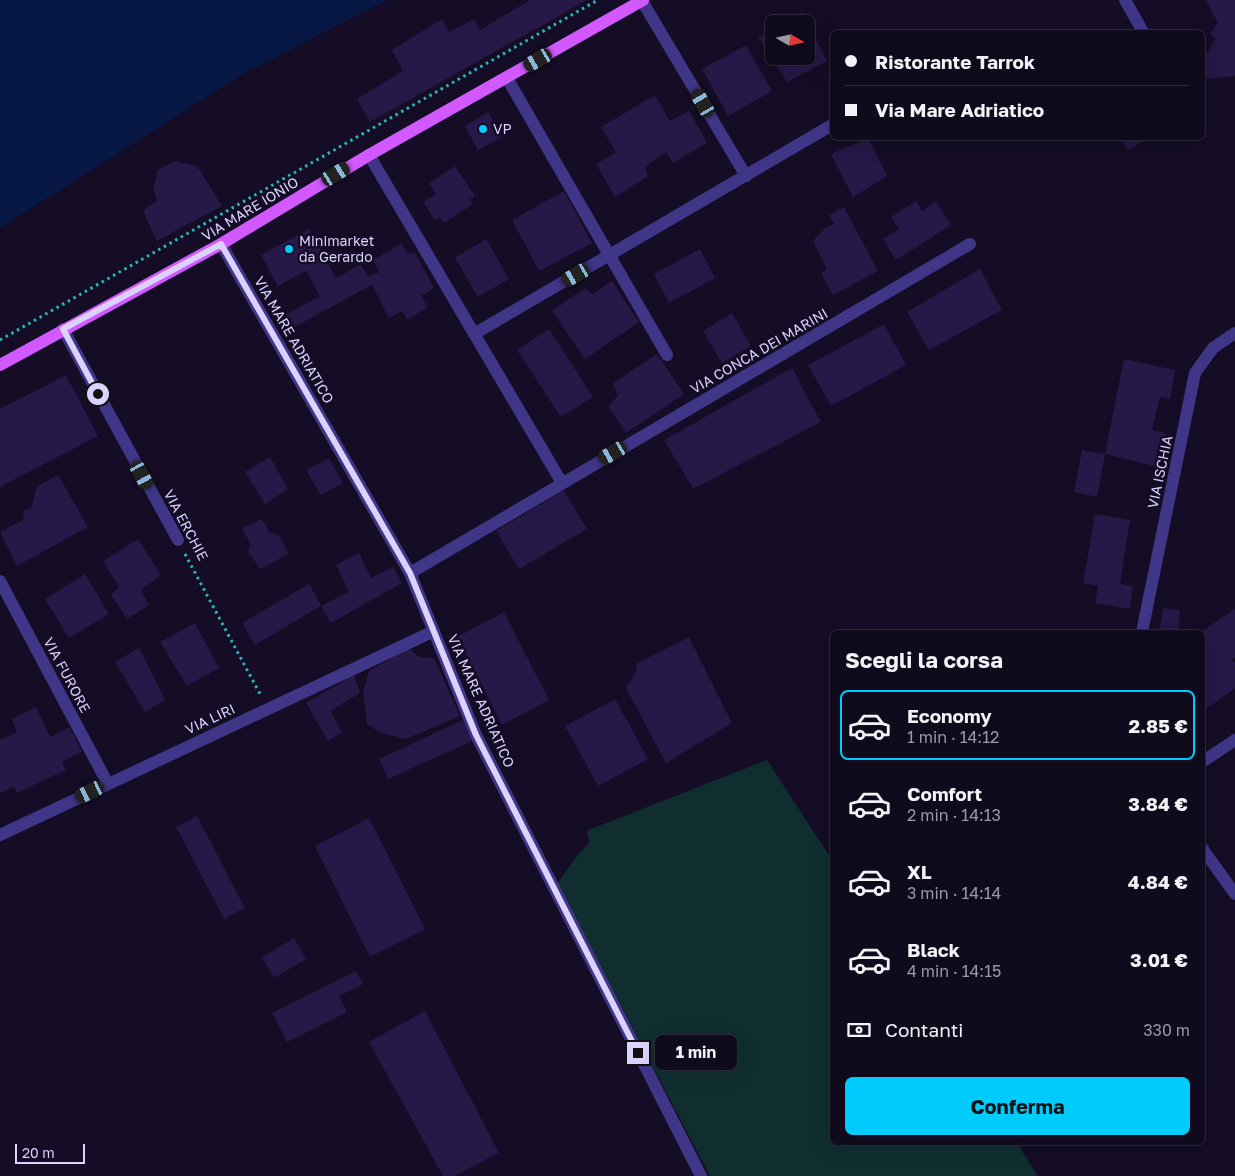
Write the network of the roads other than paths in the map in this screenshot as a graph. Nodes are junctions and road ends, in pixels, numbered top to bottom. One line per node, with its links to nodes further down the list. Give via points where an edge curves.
1 (643, 0): 4 (main road, VIA MARE IONIO); 7 (street)
2 (1125, 0): 3 (street)
3 (1142, 30)
4 (506, 78): 6 (main road, VIA MARE IONIO); 10 (street)
5 (830, 127): 7 (street)
6 (369, 155): 8 (main road, VIA MARE IONIO); 13 (street)
7 (746, 176): 10 (street)
8 (221, 244): 11 (main road, VIA MARE IONIO); 18 (street, VIA MARE ADRIATICO)
9 (970, 244): 16 (street, VIA CONCA DEI MARINI)
10 (610, 255): 13 (street); 14 (street)
11 (63, 329): 15 (main road, VIA MARE IONIO); 17 (street, VIA ERCHIE)
12 (1235, 333): 21 (street, VIA ISCHIA, via 1213,348 1195,373)
13 (474, 334): 16 (street)
14 (667, 355)
15 (0, 365)
16 (562, 483): 18 (street, VIA CONCA DEI MARINI)
17 (178, 540)
18 (410, 573): 22 (street, VIA MARE ADRIATICO)
19 (0, 581): 20 (street, VIA FURORE)
20 (5, 601): 25 (street, VIA FURORE)
21 (1142, 630)
22 (434, 631): 25 (street, VIA LIRI); 29 (street, VIA MARE ADRIATICO, via 476,735)
23 (1235, 740): 24 (street)
24 (1205, 760)
25 (108, 784): 26 (street, VIA LIRI)
26 (0, 835)
27 (1205, 852): 28 (street)
28 (1235, 894)
29 (701, 1176)

